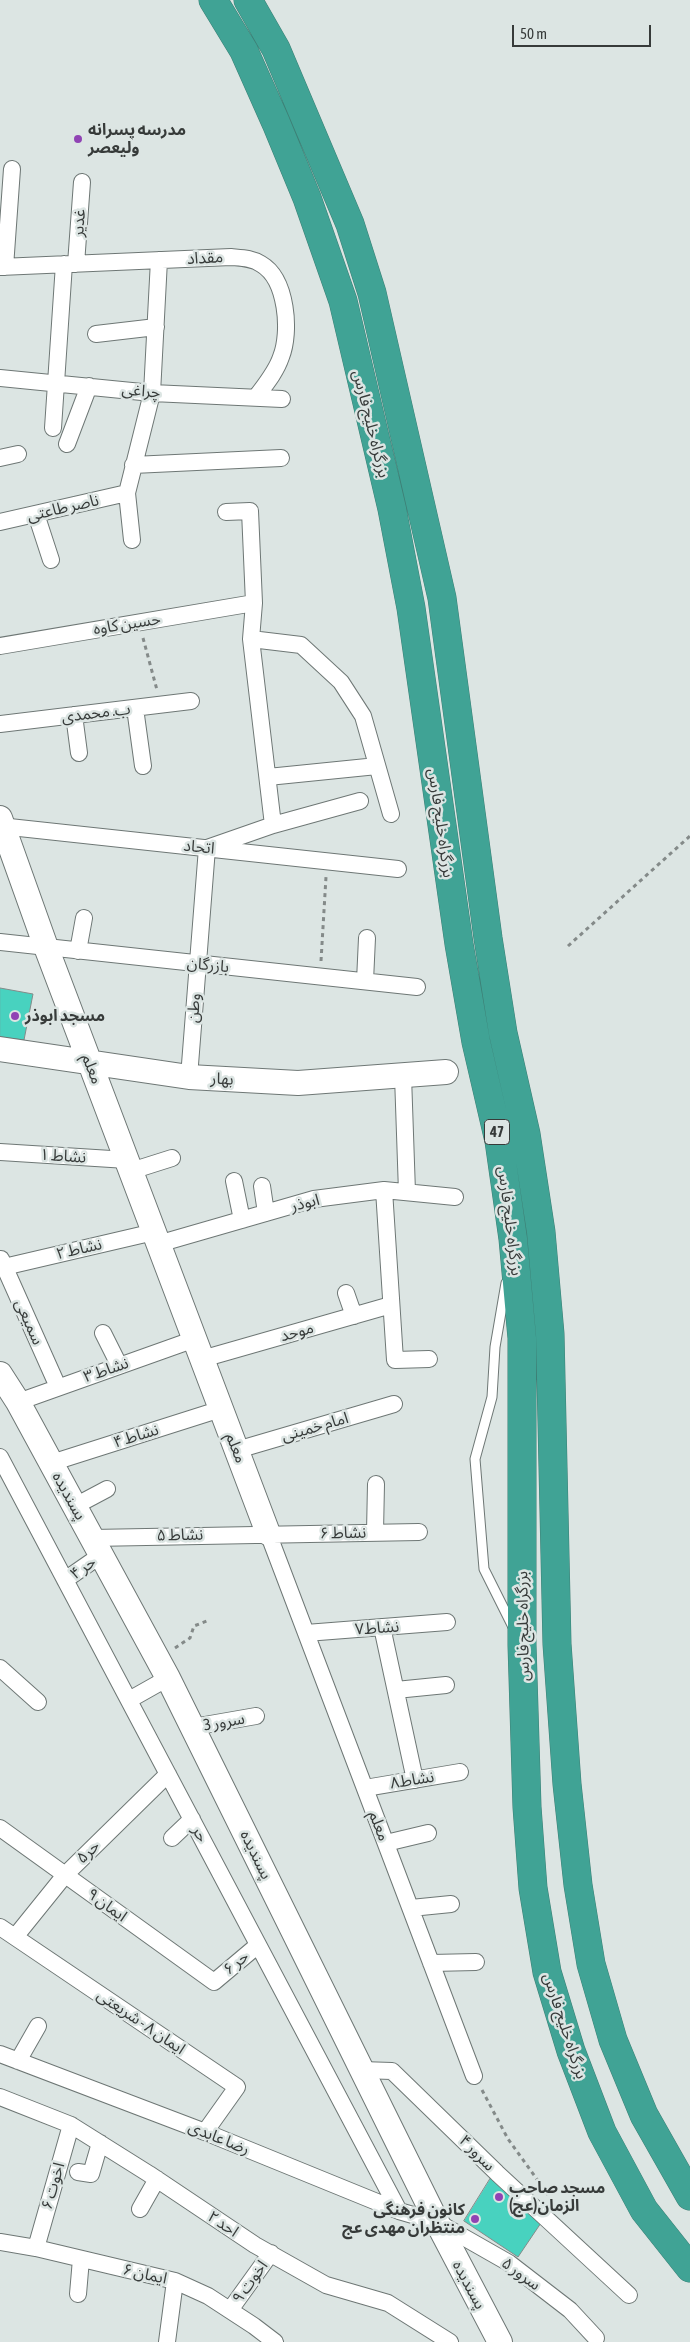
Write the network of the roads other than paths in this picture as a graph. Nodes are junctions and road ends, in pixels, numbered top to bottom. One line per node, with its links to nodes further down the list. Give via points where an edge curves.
1 (213, 0): 70 (highway, بزرگراه خلیج فارس / 47, via 244,51 276,123 307,198 343,301 392,509 407,590 459,944 476,1042 499,1141)
2 (248, 0): 136 (highway, بزرگراه خلیج فارس / 47, via 276,49 350,224 372,293 442,598 488,938 503,1033 526,1134 541,1232 550,1334 557,1644 566,1784 578,1885 591,1964 614,2040 644,2115)
3 (12, 169): 5 (street)
4 (82, 182): 7 (street, غدیر)
5 (5, 204): 8 (street)
6 (159, 260): 7 (street, مقداد); 9 (street); 15 (street, مقداد, via 250,258 263,265 274,277 285,309 287,331 281,358)
7 (70, 264): 8 (street, مقداد); 12 (street, غدیر)
8 (2, 267)
9 (156, 327): 10 (street); 14 (street)
10 (96, 334)
11 (0, 378): 12 (street, چراغی)
12 (55, 382): 13 (street, چراغی); 17 (street, غدیر)
13 (89, 386): 14 (street, چراغی); 18 (street)
14 (152, 393): 15 (street, چراغی); 22 (street)
15 (256, 397): 16 (street, چراغی)
16 (282, 399)
17 (53, 428)
18 (67, 444)
19 (18, 454): 20 (street)
20 (0, 458)
21 (281, 458): 22 (street)
22 (133, 465): 23 (street)
23 (127, 494): 25 (street, ناصر طاعتی); 27 (street)
24 (226, 512): 29 (street, via 250,511)
25 (36, 514): 26 (street, ناصر طاعتی); 28 (street)
26 (0, 522)
27 (132, 540)
28 (51, 560)
29 (254, 603): 30 (street); 31 (street, حسین کاوه)
30 (251, 638): 38 (street, via 301,645 341,682 363,716); 39 (street)
31 (0, 646)
32 (191, 701): 33 (street, ب. محمدی)
33 (135, 708): 34 (street, ب. محمدی); 37 (street)
34 (74, 715): 35 (street, ب. محمدی); 36 (street)
35 (0, 724)
36 (79, 753)
37 (143, 766)
38 (377, 766): 39 (street); 41 (street)
39 (268, 777): 43 (street)
40 (360, 801): 43 (street)
41 (391, 814)
42 (1, 823): 44 (street, اتحاد); 49 (street, معلم)
43 (273, 825): 44 (street)
44 (207, 848): 45 (street, اتحاد); 51 (street, وطن)
45 (398, 869)
46 (84, 918): 50 (street)
47 (368, 938): 52 (street)
48 (0, 942): 49 (street, بازرگان)
49 (46, 948): 50 (street, بازرگان); 55 (street, معلم)
50 (78, 951): 51 (street, بازرگان)
51 (197, 963): 52 (street, بازرگان); 58 (street, وطن)
52 (365, 981): 53 (street, بازرگان)
53 (417, 987)
54 (0, 1049): 55 (street, بهار)
55 (90, 1062): 58 (street, بهار); 61 (street, معلم)
56 (446, 1072): 57 (street, بهار)
57 (403, 1076): 58 (street, بهار, via 298,1083); 65 (street)
58 (189, 1078)
59 (0, 1152): 61 (street, نشاط ۱)
60 (172, 1158): 61 (street)
61 (129, 1166): 69 (street, معلم)
62 (234, 1182): 68 (street)
63 (262, 1186): 67 (street)
64 (384, 1190): 65 (street, ابوذر); 67 (street, ابوذر, via 314,1199); 73 (street)
65 (407, 1192): 66 (street, ابوذر)
66 (455, 1197)
67 (266, 1213): 68 (street, ابوذر)
68 (242, 1220): 69 (street, ابوذر)
69 (156, 1238): 71 (street, نشاط ۲); 76 (street, معلم)
70 (513, 1239): 98 (highway, بزرگراه خلیج فارس / 47, via 522,1338); 98 (lane, via 495,1347 492,1397 475,1459 484,1569)
71 (2, 1262): 80 (street, سمیعی)
72 (346, 1293): 74 (street)
73 (391, 1305): 74 (street, موحد); 77 (street, via 395,1360)
74 (354, 1316): 76 (street, موحد)
75 (103, 1333): 78 (street)
76 (198, 1349): 78 (street, نشاط ۳); 83 (street, معلم)
77 (429, 1359)
78 (119, 1366): 80 (street, نشاط ۳)
79 (0, 1374): 81 (street, پسندیده)
80 (58, 1387): 81 (street, نشاط ۳)
81 (18, 1402): 86 (street, پسندیده)
82 (394, 1404): 84 (street, امام خمینی)
83 (221, 1409): 84 (street, معلم); 86 (street, نشاط ۴)
84 (237, 1450): 92 (street, معلم)
85 (1, 1462): 94 (street, حر)
86 (51, 1463): 89 (street, پسندیده)
87 (376, 1484): 90 (street)
88 (107, 1489): 89 (street)
89 (75, 1506): 93 (street, پسندیده)
90 (375, 1532): 91 (street, نشاط ۶); 92 (street, نشاط ۶)
91 (419, 1532)
92 (268, 1533): 93 (street, نشاط ۵); 97 (street, معلم)
93 (97, 1546): 94 (street, حر ۴); 100 (street, پسندیده)
94 (65, 1580): 103 (street, حر)
95 (447, 1622): 96 (street, نشاط۷)
96 (382, 1627): 97 (street, نشاط۷); 102 (street)
97 (306, 1633): 110 (street, معلم)
98 (522, 1644): 144 (highway, بزرگراه خلیج فارس / 47, via 533,1888 547,1972 571,2051 602,2132 644,2210)
99 (0, 1668): 104 (street)
100 (162, 1668): 103 (street); 106 (street, پسندیده)
101 (446, 1685): 102 (street)
102 (396, 1690): 109 (street)
103 (129, 1700): 108 (street, حر)
104 (38, 1702)
105 (256, 1716): 106 (street, سرور 3)
106 (192, 1727): 128 (street, پسندیده)
107 (460, 1772): 109 (street, نشاط۸)
108 (168, 1774): 111 (street, حر); 116 (street, حر۵)
109 (415, 1780): 110 (street, نشاط۸)
110 (365, 1788): 115 (street, معلم)
111 (192, 1819): 114 (street); 121 (street, حر)
112 (0, 1828): 116 (street, ایمان ۹)
113 (428, 1833): 115 (street)
114 (172, 1838)
115 (386, 1843): 118 (street, معلم)
116 (64, 1875): 120 (street, حر۵); 124 (street, ایمان ۹)
117 (451, 1904): 118 (street)
118 (411, 1908): 123 (street, معلم)
119 (0, 1927): 120 (street, ایمان ۸ - شریعتی)
120 (15, 1937): 132 (street, ایمان ۸ - شریعتی, via 237,2086)
121 (258, 1944): 124 (street, حر ۶); 138 (street, حر)
122 (476, 1962): 123 (street)
123 (431, 1963): 129 (street, معلم)
124 (214, 1982)
125 (38, 2026): 127 (street)
126 (0, 2054): 127 (street, رضا عابدی)
127 (18, 2060): 132 (street, رضا عابدی)
128 (362, 2070): 139 (street, پسندیده); 147 (street, سرور ۴, via 392,2071)
129 (474, 2076)
130 (0, 2097): 131 (street, احد ۲)
131 (71, 2125): 133 (street, احد ۲); 141 (street, اخوت ۶)
132 (205, 2132): 138 (street, رضا عابدی)
133 (100, 2143): 134 (street, via 91,2174); 135 (street, احد ۲)
134 (78, 2172)
135 (157, 2179): 137 (street); 142 (street, احد ۲, via 255,2246)
136 (690, 2196)
137 (140, 2209)
138 (399, 2211): 139 (street, رضا عابدی)
139 (437, 2222): 149 (street, سرور ۵, via 509,2263 570,2310); 153 (street, پسندیده)
140 (0, 2242): 141 (street, ایمان ۶)
141 (36, 2248): 143 (street, ایمان ۶)
142 (271, 2253): 148 (street, اخوت ۹); 152 (street, احد ۲, via 326,2285 388,2303)
143 (81, 2259): 145 (street, ایمان ۶); 146 (street)
144 (690, 2268)
145 (175, 2281): 148 (street, ایمان ۶); 150 (street)
146 (78, 2294)
147 (629, 2294)
148 (230, 2310): 151 (street, ایمان ۶)
149 (596, 2338)
150 (167, 2342)
151 (275, 2342)
152 (450, 2342)
153 (500, 2342)

